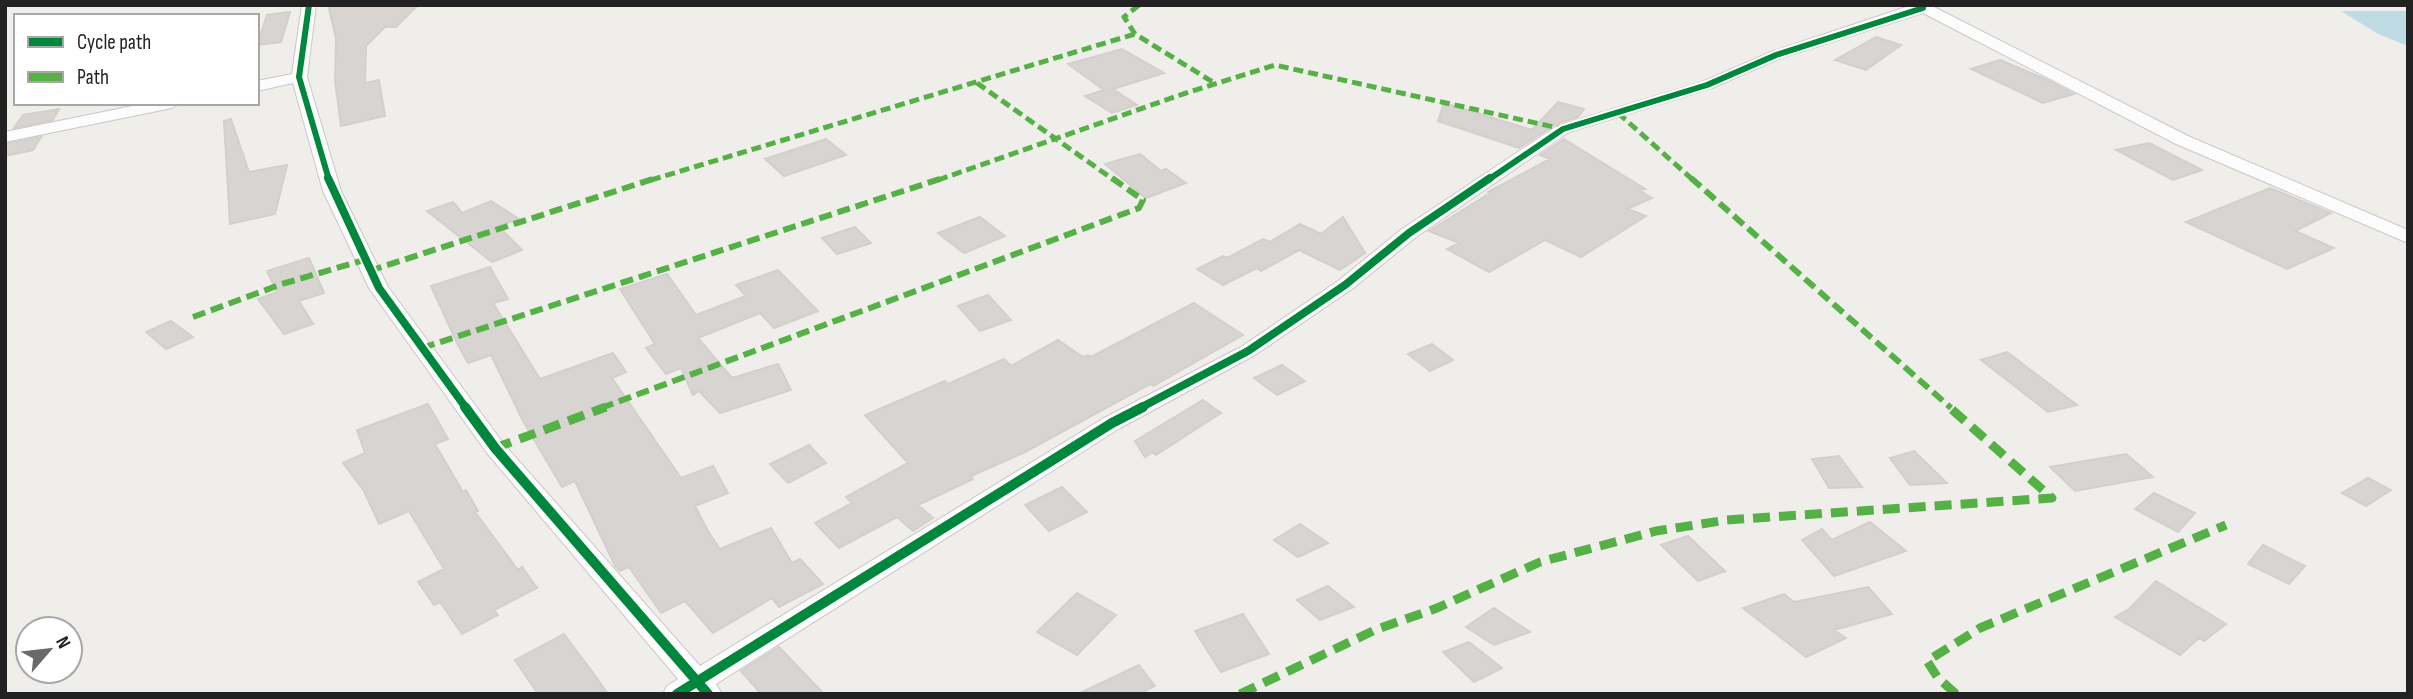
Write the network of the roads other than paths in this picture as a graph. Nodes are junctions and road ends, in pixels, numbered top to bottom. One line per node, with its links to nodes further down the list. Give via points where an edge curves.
1 (309, 5): 3 (street)
2 (1921, 7): 7 (street, via 2182,140); 8 (street, via 1776,55 1707,85 1563,129 1409,233 1345,285 1248,351 1112,423)
3 (299, 77): 4 (street); 8 (street, via 332,191 379,288 495,448)
4 (259, 86)
5 (162, 105): 6 (street)
6 (5, 137)
7 (2408, 237)
8 (702, 687): 9 (street)
9 (677, 694)

